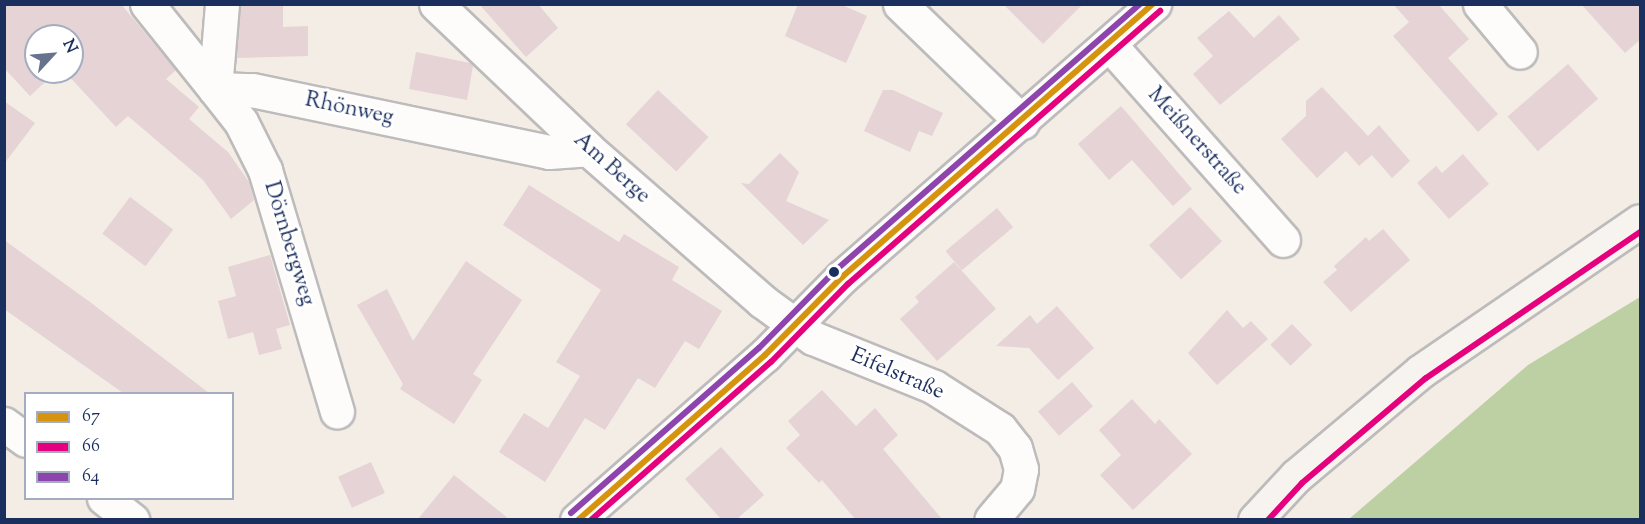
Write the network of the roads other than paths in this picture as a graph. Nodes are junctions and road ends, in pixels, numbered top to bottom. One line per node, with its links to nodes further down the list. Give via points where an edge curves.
1 (147, 4): 9 (street)
2 (222, 4): 9 (street)
3 (436, 4): 11 (street, Am Berge)
4 (900, 4): 10 (street)
5 (1154, 4): 7 (street)
6 (1480, 4): 8 (street)
7 (1109, 44): 10 (street); 13 (street, Meißnerstraße)
8 (1520, 52)
9 (215, 89): 11 (street, Rhönweg, via 252,90 549,152); 15 (street, Dörnbergweg, via 241,122 266,170)
10 (1022, 122): 14 (street, via 842,277)
11 (588, 149): 14 (street, Am Berge, via 762,301)
12 (1641, 221): 22 (main road, via 1421,371 1296,476)
13 (1283, 240)
14 (795, 324): 20 (street, via 765,355); 21 (street, Eifelstraße, via 842,353 934,387 1000,429 1015,448 1021,469 1017,489)
15 (337, 411)
16 (4, 424): 17 (street)
17 (24, 439)
18 (107, 500): 19 (street)
19 (132, 519)
20 (578, 519)
21 (991, 519)
22 (1255, 519)

